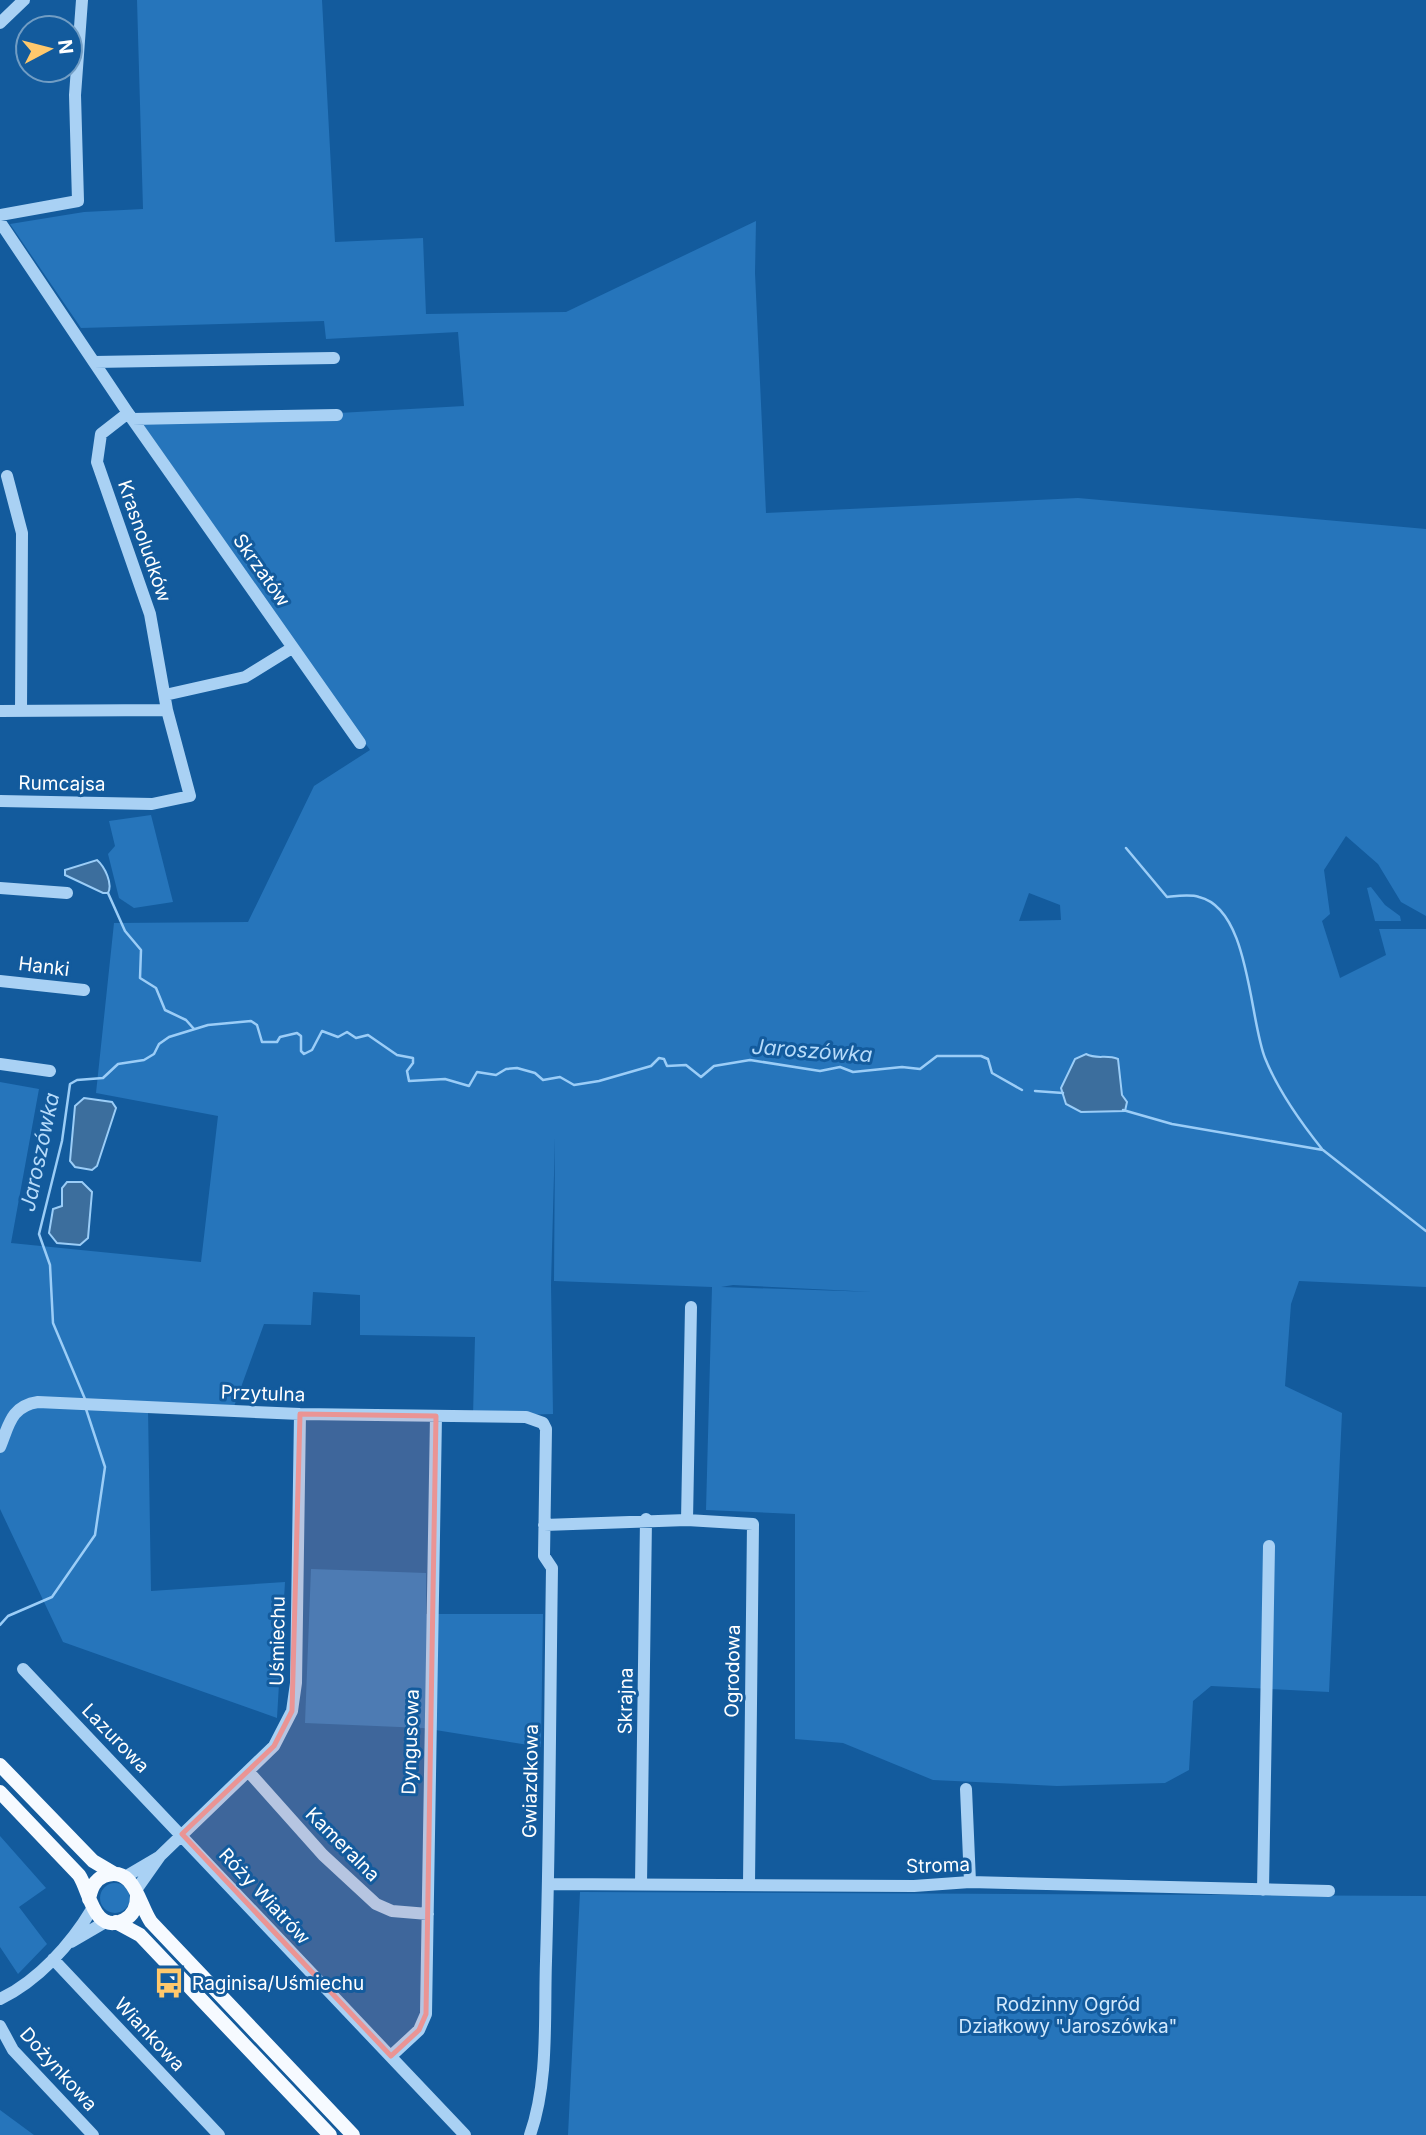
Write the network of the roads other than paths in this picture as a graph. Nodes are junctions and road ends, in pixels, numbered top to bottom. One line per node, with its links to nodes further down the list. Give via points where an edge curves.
1 (24, 0): 3 (street)
2 (82, 0): 4 (street, via 75,95 78,201)
3 (0, 23)
4 (0, 215)
5 (0, 222): 7 (street, Skrzatów)
6 (334, 358): 7 (street)
7 (94, 362): 9 (street, Skrzatów)
8 (337, 415): 9 (street)
9 (130, 416): 11 (street, Skrzatów); 12 (street, Krasnoludków, via 101,434 97,462 150,614)
10 (6, 475): 15 (street, via 22,533)
11 (292, 648): 12 (street, via 244,677); 16 (street, Skrzatów)
12 (165, 695): 13 (street, Krasnoludków)
13 (167, 710): 15 (street); 17 (street, Krasnoludków)
14 (0, 711): 15 (street)
15 (21, 711)
16 (360, 743)
17 (190, 796): 18 (street, Rumcajsa, via 152,804)
18 (0, 801)
19 (0, 888): 20 (street)
20 (67, 893)
21 (0, 981): 22 (street, Hanki)
22 (84, 990)
23 (0, 1064): 24 (street)
24 (50, 1071)
25 (691, 1307): 31 (street)
26 (300, 1414): 27 (street, Przytulna); 29 (street, Przytulna, via 38,1402 14,1412); 36 (street, Uśmiechu, via 295,1697 274,1746)
27 (436, 1416): 28 (street, Przytulna, via 534,1418); 50 (street, Dyngusowa)
28 (546, 1429): 32 (street, Gwiazdkowa)
29 (0, 1447)
30 (646, 1519): 31 (street, Ogrodowa); 32 (street, Ogrodowa); 44 (street, Skrajna)
31 (687, 1520): 45 (street, Ogrodowa, via 753,1524)
32 (544, 1525): 43 (street, Gwiazdkowa, via 544,1556 552,1568)
33 (1269, 1546): 46 (street)
34 (23, 1669): 39 (street, Lazurowa)
35 (0, 1765): 41 (main road, via 93,1861)
36 (248, 1771): 39 (street, Uśmiechu); 50 (street, Kameralna, via 323,1854 376,1904 392,1911)
37 (966, 1789): 42 (street)
38 (0, 1792): 49 (main road, via 79,1875)
39 (182, 1835): 40 (street, Uśmiechu); 56 (street, Róży Wiatrów)
40 (160, 1856): 41 (street, Uśmiechu); 48 (street, Uśmiechu)
41 (120, 1876): 48 (main road); 49 (main road, via 99,1879 92,1888)
42 (970, 1882): 45 (street, Stroma); 46 (street, Stroma)
43 (549, 1884): 44 (street, Stroma); 62 (street, Gwiazdkowa, via 543,2065)
44 (641, 1884): 45 (street, Stroma)
45 (749, 1884)
46 (1263, 1889): 47 (street, Stroma)
47 (1329, 1891)
48 (137, 1893): 51 (main road, via 130,1916); 60 (main road, via 150,1922)
49 (91, 1904): 51 (main road); 52 (street)
50 (428, 1914): 56 (street, Dyngusowa, via 426,2014 419,2030)
51 (111, 1922): 52 (street); 59 (main road, via 140,1934)
52 (68, 1944): 53 (street)
53 (53, 1959): 54 (street); 58 (street, Wiankowa)
54 (0, 1999)
55 (0, 2026): 57 (street, Dożynkowa, via 13,2050)
56 (391, 2056): 61 (street, Róży Wiatrów)
57 (93, 2135)
58 (219, 2135)
59 (330, 2135)
60 (353, 2135)
61 (465, 2135)
62 (530, 2135)

